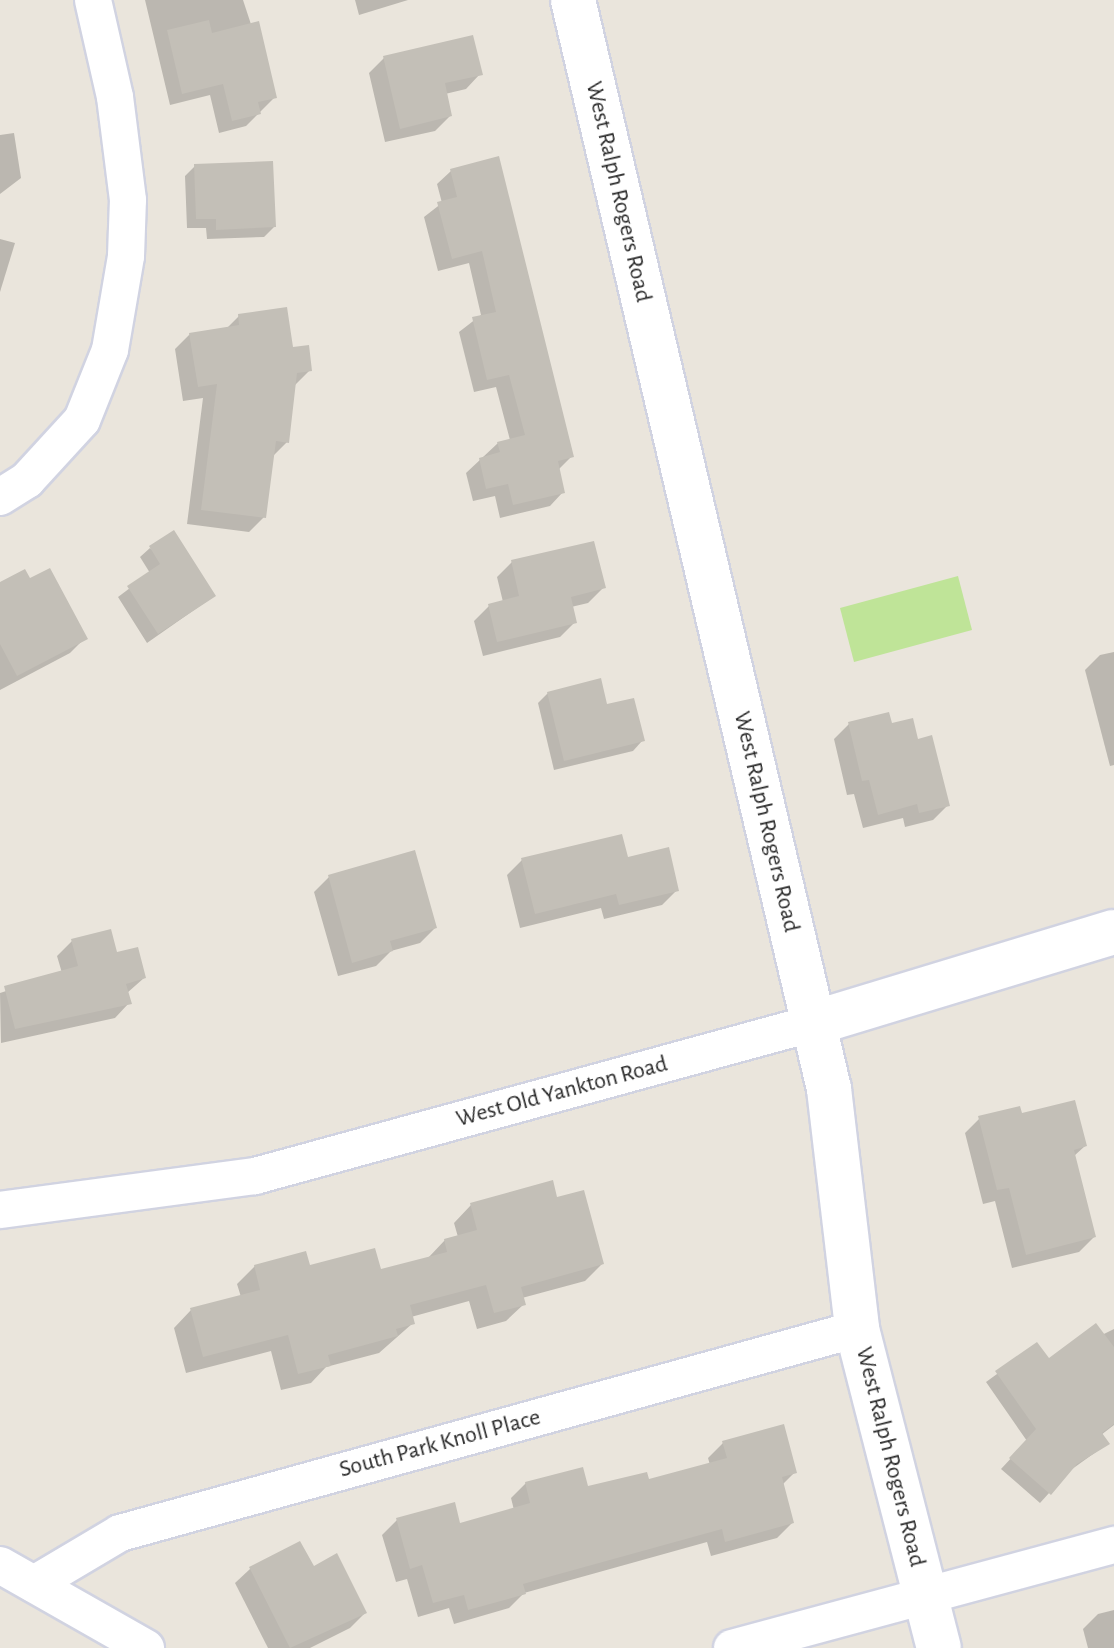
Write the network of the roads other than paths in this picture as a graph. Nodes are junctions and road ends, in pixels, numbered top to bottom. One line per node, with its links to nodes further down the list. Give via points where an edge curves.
1 (93, 0): 3 (street, via 115,97 128,200 126,256 110,350 82,420 27,480)
2 (573, 0): 5 (street, West Ralph Rogers Road)
3 (0, 497)
4 (1114, 932): 5 (street, West Old Yankton Road)
5 (814, 1023): 6 (street, West Old Yankton Road, via 255,1176); 7 (street, West Ralph Rogers Road, via 829,1089)
6 (0, 1210)
7 (857, 1329): 10 (street, South Park Knoll Place, via 120,1533); 11 (street, West Ralph Rogers Road)
8 (1114, 1545): 11 (street)
9 (0, 1565): 10 (street)
10 (34, 1584): 12 (street)
11 (926, 1597): 13 (street); 14 (street, West Ralph Rogers Road)
12 (146, 1648)
13 (732, 1648)
14 (939, 1648)

